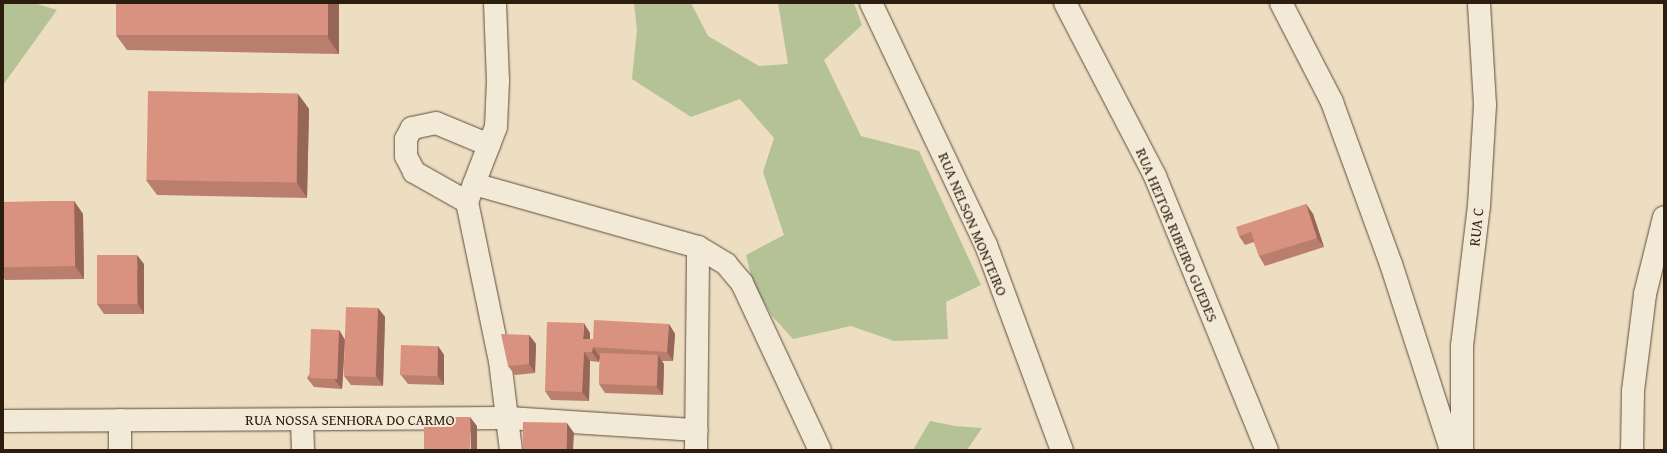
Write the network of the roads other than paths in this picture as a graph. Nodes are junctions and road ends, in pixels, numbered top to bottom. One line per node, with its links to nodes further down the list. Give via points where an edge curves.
1 (495, 3): 6 (street, via 498,81 496,127)
2 (871, 3): 19 (street, RUA NELSON MONTEIRO, via 986,245)
3 (1065, 3): 20 (street, RUA HEITOR RIBEIRO GUEDES, via 1155,176)
4 (1281, 3): 21 (street, via 1332,102 1391,264)
5 (1479, 3): 22 (street, RUA C, via 1485,105 1479,206 1462,346)
6 (490, 145): 7 (street); 7 (street, via 436,123 412,128 406,139 406,156 414,172)
7 (470, 193): 9 (street); 10 (street)
8 (1664, 217): 23 (street, via 1645,294 1633,391)
9 (698, 247): 14 (street); 18 (street, via 726,264 742,283)
10 (509, 418): 12 (street, RUA NOSSA SENHORA DO CARMO); 14 (street, RUA NOSSA SENHORA DO CARMO); 17 (street)
11 (120, 420): 12 (street, RUA NOSSA SENHORA DO CARMO); 13 (street, RUA NOSSA SENHORA DO CARMO); 15 (street)
12 (302, 421): 16 (street)
13 (3, 422)
14 (696, 440)
15 (120, 450)
16 (303, 450)
17 (511, 450)
18 (820, 450)
19 (1062, 450)
20 (1267, 450)
21 (1450, 450)
22 (1462, 450)
23 (1632, 450)

